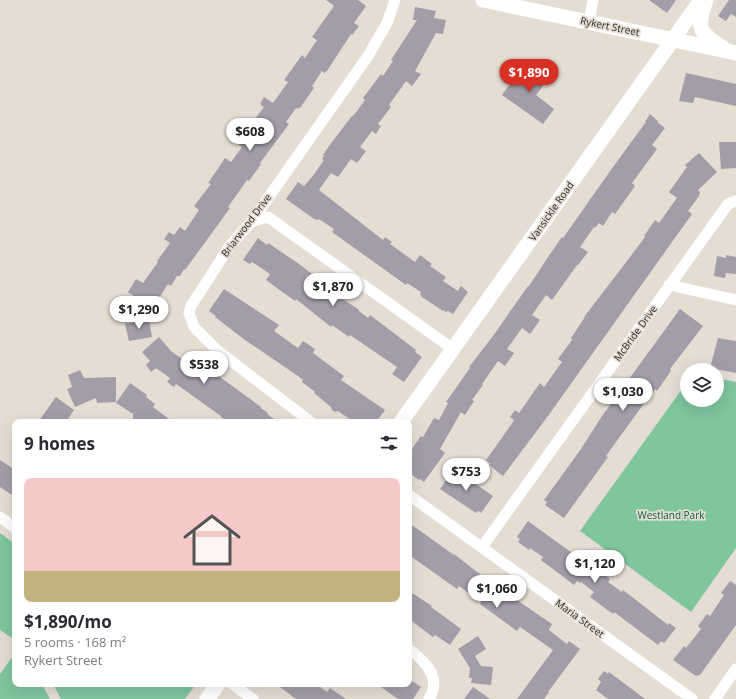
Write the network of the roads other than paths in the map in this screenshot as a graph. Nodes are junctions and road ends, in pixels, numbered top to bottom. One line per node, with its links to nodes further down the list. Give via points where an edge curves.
1 (394, 0): 10 (street, Briarwood Drive, via 387,22 368,56)
2 (483, 0): 6 (street, Rykert Street)
3 (593, 0): 6 (street)
4 (701, 0): 7 (street, Vansickle Road)
5 (706, 0): 8 (street, via 700,20 703,32 715,43)
6 (588, 22): 7 (street, Rykert Street)
7 (673, 39): 8 (street, Rykert Street); 13 (street, Vansickle Road)
8 (733, 53)
9 (736, 201): 11 (street, McBride Drive, via 728,204)
10 (251, 222): 13 (street, via 268,218); 14 (street, Briarwood Drive, via 229,247 190,306 189,313 194,326 217,350)
11 (669, 285): 12 (street); 19 (street, McBride Drive)
12 (736, 300)
13 (453, 349): 15 (street, Vansickle Road)
14 (307, 419)
15 (403, 419)
16 (412, 497): 19 (street, Maria Street)
17 (0, 517): 18 (street)
18 (12, 526)
19 (482, 547): 27 (street, Maria Street)
20 (412, 652): 26 (street, via 423,660 434,678)
21 (736, 669): 28 (street)
22 (216, 687): 24 (street)
23 (236, 687): 25 (street)
24 (207, 699)
25 (253, 699)
26 (429, 699)
27 (692, 699)
28 (715, 699)

